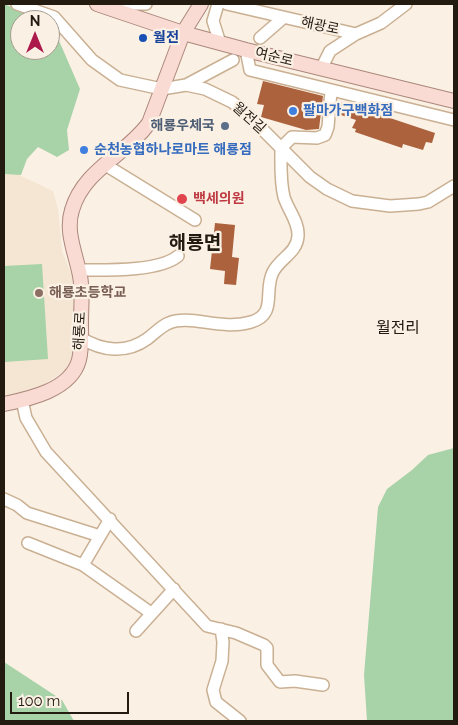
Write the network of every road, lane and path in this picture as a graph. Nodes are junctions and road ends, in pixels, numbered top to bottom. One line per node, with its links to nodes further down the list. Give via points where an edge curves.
1 (16, 4): 18 (street, 월전길, via 54,17 92,60 120,80)
2 (97, 4): 10 (main road, 여순로)
3 (114, 4): 4 (street)
4 (146, 4)
5 (201, 4): 10 (main road, 해룡로)
6 (218, 4): 13 (street, via 213,22)
7 (227, 4): 9 (street, 해광로)
8 (406, 4): 11 (street, 해광로, via 381,23)
9 (283, 18): 11 (street, 해광로); 12 (street)
10 (183, 33): 13 (main road, 여순로); 18 (main road, 해룡로)
11 (356, 34): 16 (street, via 330,51)
12 (260, 38)
13 (220, 43): 14 (main road, 여순로)
14 (246, 50): 16 (main road, 여순로); 19 (street, via 250,70)
15 (233, 60): 17 (street)
16 (321, 69): 20 (main road, 여순로)
17 (186, 85): 18 (street, 월전길); 22 (street, 월전길, via 205,89 232,102)
18 (162, 89): 23 (main road, 해룡로, via 142,133)
19 (331, 91): 21 (street); 22 (street, via 325,135 317,138 292,137)
20 (454, 101)
21 (454, 120)
22 (281, 148): 24 (street, 월전길, via 310,177 327,189 357,202 390,206 419,204); 28 (street, via 284,196 298,235 294,249 273,272 269,284 270,304 264,315 253,322 234,326 186,319 168,323 142,343 129,348 106,350)
23 (104, 164): 25 (street); 27 (main road, 해룡로, via 85,184 72,210 70,228)
24 (454, 186)
25 (195, 220)
26 (178, 256): 27 (street, via 165,264 131,269)
27 (79, 270): 28 (main road, 해룡로)
28 (81, 338): 29 (main road, 해룡로, via 78,360 69,376 51,389)
29 (22, 400): 30 (main road, 해룡로); 32 (street, via 26,418 46,452)
30 (4, 404)
31 (4, 500): 33 (street, via 18,504 27,513)
32 (110, 519): 33 (street); 36 (street)
33 (100, 536): 35 (street)
34 (28, 543): 35 (street)
35 (83, 565): 37 (street)
36 (174, 589): 37 (street); 38 (street, via 207,626)
37 (151, 613): 39 (street)
38 (221, 629): 40 (street, via 264,645 268,664 280,682); 41 (street, via 222,661 214,690 216,702)
39 (136, 631)
40 (323, 684)
41 (240, 721)

